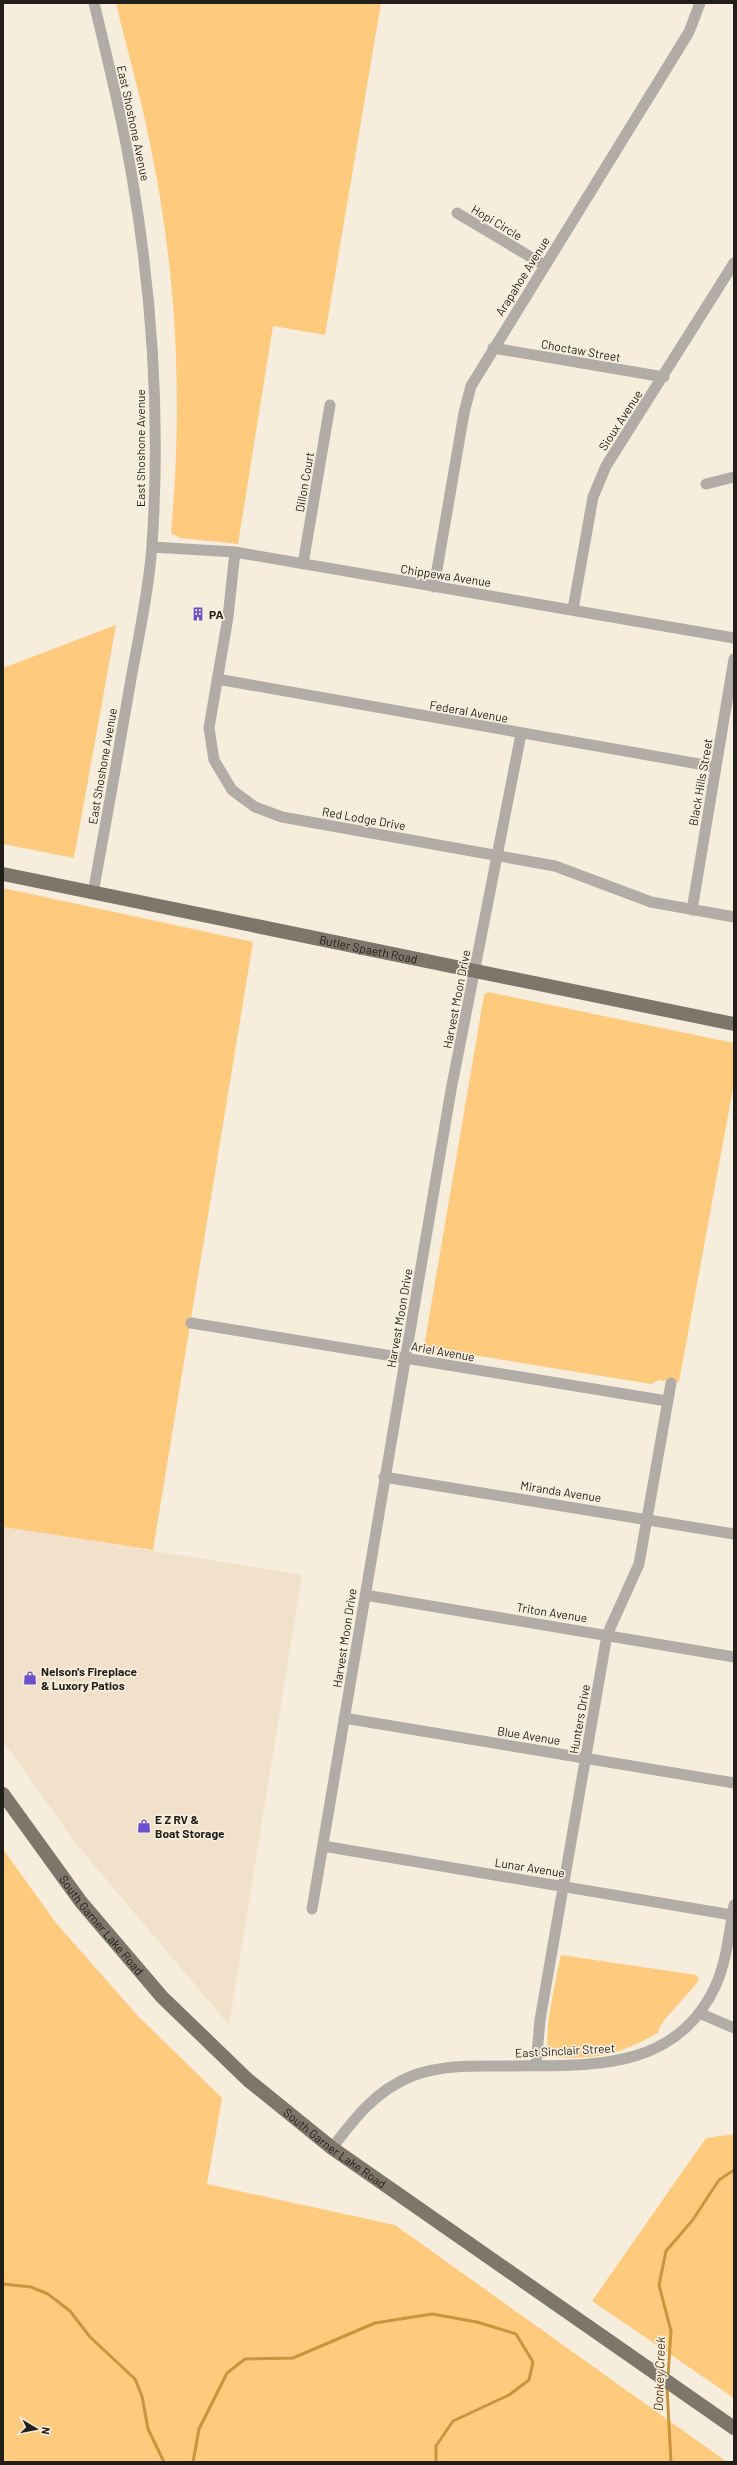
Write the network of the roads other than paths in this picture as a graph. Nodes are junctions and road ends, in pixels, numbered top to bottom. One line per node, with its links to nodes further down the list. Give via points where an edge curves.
1 (94, 3): 11 (street, East Shoshone Avenue, via 134,188 148,298 154,385)
2 (700, 3): 5 (street, Arapahoe Avenue, via 688,32)
3 (457, 213): 5 (street, Hopi Circle)
4 (734, 263): 7 (street, Sioux Avenue)
5 (544, 265): 6 (street, Arapahoe Avenue)
6 (493, 348): 7 (street, Choctaw Street); 14 (street, Arapahoe Avenue, via 471,386 464,413)
7 (664, 377): 15 (street, Sioux Avenue, via 606,466 593,497)
8 (330, 405): 13 (street, Dillon Court)
9 (734, 477): 10 (street)
10 (706, 484)
11 (152, 547): 12 (street, Chippewa Avenue); 23 (street, East Shoshone Avenue)
12 (235, 552): 13 (street, Chippewa Avenue); 18 (street, Red Lodge Drive, via 228,617)
13 (303, 564): 14 (street, Chippewa Avenue)
14 (434, 587): 15 (street, Chippewa Avenue)
15 (573, 609): 16 (street, Chippewa Avenue)
16 (734, 638)
17 (734, 659): 20 (street, Black Hills Street)
18 (217, 679): 19 (street, Federal Avenue); 21 (street, Red Lodge Drive, via 209,728 214,760 232,790 255,807 282,817)
19 (521, 734): 20 (street, Federal Avenue); 21 (street, Harvest Moon Drive)
20 (716, 766): 24 (street, Black Hills Street)
21 (498, 856): 24 (street, Red Lodge Drive, via 556,866 651,902); 26 (street, Harvest Moon Drive)
22 (3, 874): 23 (main road, Butler Spaeth Road)
23 (93, 893): 26 (main road, Butler Spaeth Road)
24 (692, 910): 25 (street, Red Lodge Drive)
25 (734, 917)
26 (475, 970): 27 (main road, Butler Spaeth Road); 29 (street, Harvest Moon Drive, via 451,1090)
27 (734, 1024)
28 (191, 1323): 29 (street, Ariel Avenue)
29 (405, 1357): 31 (street, Ariel Avenue); 32 (street, Harvest Moon Drive)
30 (671, 1383): 31 (street, Hunters Drive)
31 (667, 1401): 33 (street, Hunters Drive)
32 (384, 1476): 33 (street, Miranda Avenue); 35 (street, Harvest Moon Drive)
33 (647, 1518): 34 (street, Miranda Avenue); 36 (street, Hunters Drive, via 639,1564)
34 (734, 1534)
35 (365, 1595): 36 (street, Triton Avenue); 38 (street, Harvest Moon Drive)
36 (607, 1635): 37 (street, Triton Avenue); 39 (street, Hunters Drive)
37 (734, 1657)
38 (344, 1718): 39 (street, Blue Avenue); 42 (street, Harvest Moon Drive)
39 (586, 1758): 40 (street, Blue Avenue); 43 (street, Hunters Drive)
40 (734, 1783)
41 (3, 1794): 49 (main road, South Garner Lake Road, via 81,1902 162,1997 248,2080)
42 (323, 1846): 43 (street, Lunar Avenue); 44 (street, Harvest Moon Drive)
43 (564, 1885): 45 (street, Lunar Avenue); 48 (street, Hunters Drive, via 540,2020)
44 (312, 1909)
45 (733, 1910): 46 (street, East Sinclair Street, via 715,1987)
46 (699, 2013): 47 (street); 48 (street, East Sinclair Street, via 679,2035 648,2053 614,2062)
47 (734, 2028)
48 (536, 2065): 49 (street, East Sinclair Street, via 454,2066 412,2076 389,2088 367,2105)
49 (332, 2148): 50 (main road, South Garner Lake Road)
50 (734, 2428)

